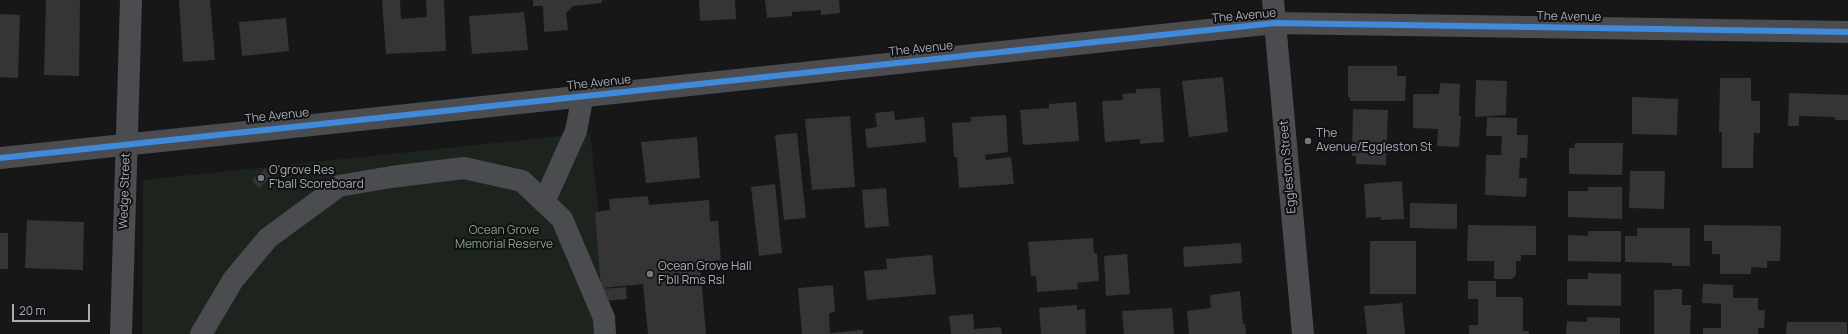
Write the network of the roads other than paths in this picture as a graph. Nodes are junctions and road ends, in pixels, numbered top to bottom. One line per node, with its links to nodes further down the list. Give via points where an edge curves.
1 (131, 0): 6 (street, Wedge Street)
2 (1273, 0): 3 (street, Eggleston Street)
3 (1275, 23): 4 (street, The Avenue); 5 (street, The Avenue); 12 (street, Eggleston Street)
4 (1848, 32)
5 (583, 95): 6 (street, The Avenue); 8 (street, via 576,131)
6 (127, 143): 7 (street, The Avenue); 9 (street, Wedge Street)
7 (0, 158)
8 (544, 202): 10 (street, via 522,180 464,168 339,186 268,238 233,280); 11 (street, via 562,219 604,318)
9 (120, 334)
10 (201, 334)
11 (605, 334)
12 (1303, 334)

